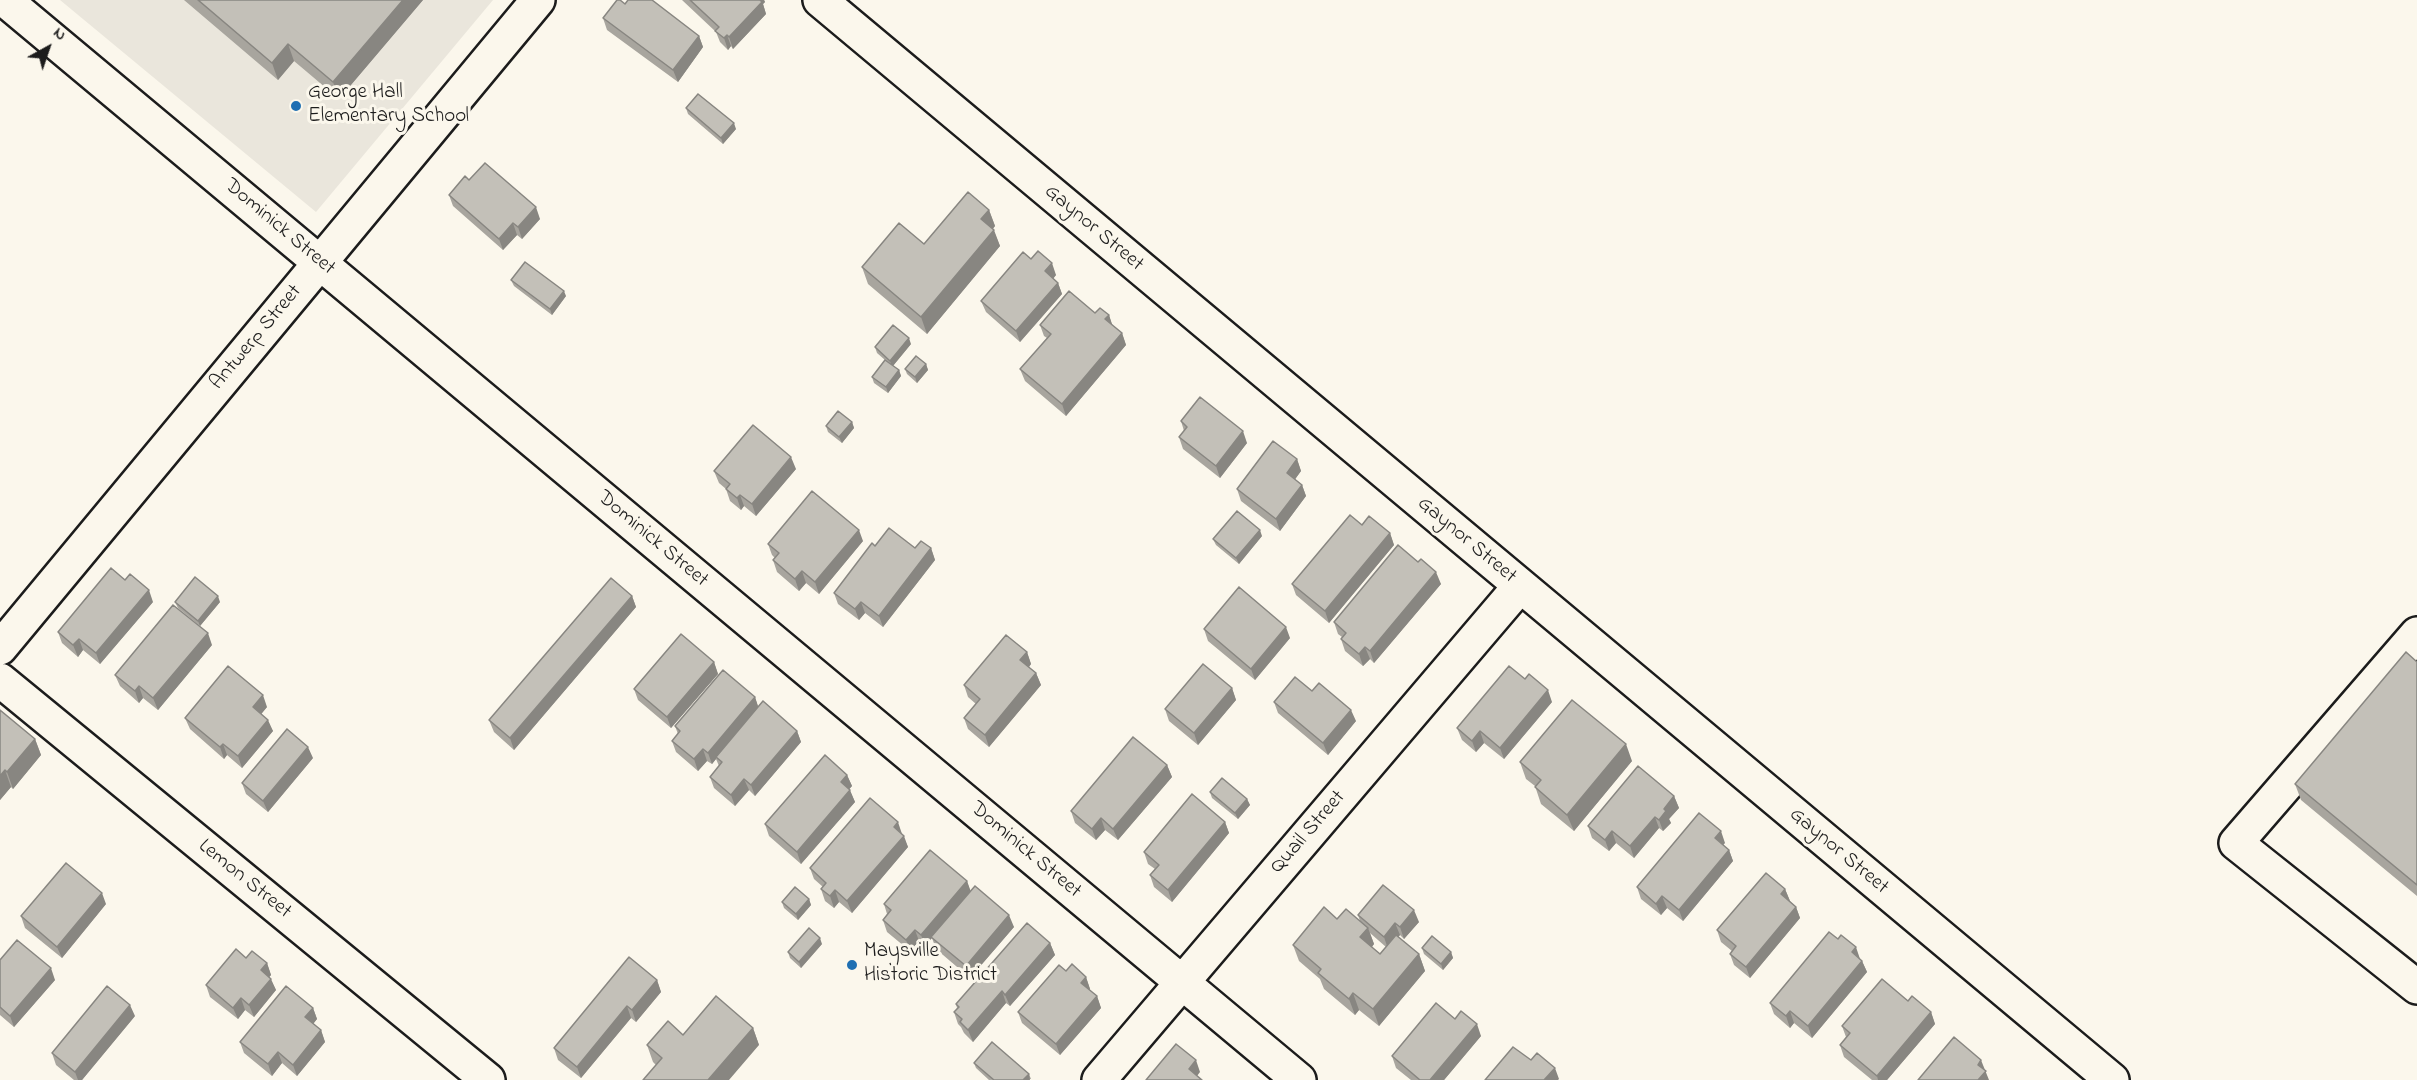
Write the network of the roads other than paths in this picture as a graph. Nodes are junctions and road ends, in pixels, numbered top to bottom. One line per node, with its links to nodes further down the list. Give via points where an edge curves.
1 (5, 0): 4 (street, Dominick Street)
2 (538, 0): 4 (street, Antwerp Street)
3 (820, 0): 5 (street, Gaynor Street)
4 (319, 263): 7 (street, Antwerp Street); 9 (street, Dominick Street)
5 (1520, 586): 9 (street, Quail Street); 14 (street, Gaynor Street)
6 (2417, 634): 10 (street, via 2236,843)
7 (0, 648)
8 (0, 680): 11 (street, Lemon Street)
9 (1182, 982): 12 (street, Quail Street); 13 (street, Dominick Street)
10 (2417, 987)
11 (488, 1080)
12 (1099, 1080)
13 (1299, 1080)
14 (2112, 1080)

